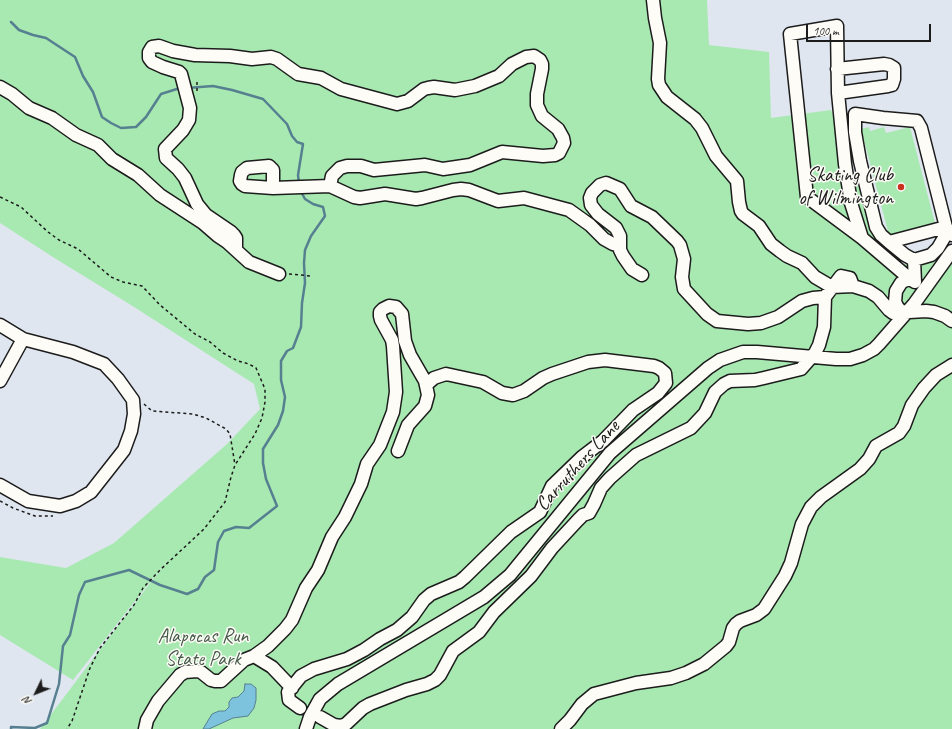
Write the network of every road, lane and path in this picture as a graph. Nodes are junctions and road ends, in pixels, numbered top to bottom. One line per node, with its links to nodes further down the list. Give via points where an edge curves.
1 (653, 0): 24 (street, via 660,43 658,79 662,91 695,119 707,136 716,156 737,181 743,214 760,226 771,244 802,263)
2 (837, 69): 5 (street); 5 (street, via 884,64 894,68 892,85); 13 (street, via 837,26 790,34 807,197)
3 (197, 82): 6 (path)
4 (0, 87): 16 (street, via 29,108 52,118 76,135 98,145 112,159 138,175 160,195 203,223)
5 (838, 93): 7 (street)
6 (192, 94): 9 (street, via 179,72 152,62 150,49 159,46 195,55 277,58 298,74 321,78 341,88 397,104 408,101 428,88 455,90 475,86 499,76 512,64 526,57 534,56 540,60 542,69 537,105 542,116 558,129 563,138 564,143 559,153 543,156 502,152 470,165 443,169 425,165 374,170 361,166 347,166 340,168 332,176); 16 (street, via 189,120 165,149 166,158 185,178 196,204 206,215 234,235)
7 (840, 112): 8 (street); 13 (street, via 851,203)
8 (855, 114): 12 (street, via 916,121 921,128); 14 (street, via 855,132 876,227)
9 (330, 186): 10 (street); 15 (street, via 360,198 385,194 416,199 461,189 498,201 524,198 569,210 604,239)
10 (273, 188)
11 (0, 197): 36 (path, via 21,207 48,232 78,249 112,276 123,282 142,286 195,334 223,353 256,368 265,389 266,402 255,434)
12 (949, 231): 14 (street); 18 (street, via 931,255)
13 (862, 238): 23 (street)
14 (889, 242): 18 (street)
15 (620, 246): 21 (street, via 629,266); 24 (street, via 620,236 616,228 594,210 590,203 593,190 603,184 620,190 631,206 652,216 677,241 684,259 684,289 717,321 761,323 778,317 802,301)
16 (236, 250): 19 (street, via 249,262)
17 (952, 251): 25 (street, Carruthers Lane)
18 (914, 260): 23 (street)
19 (279, 274)
20 (298, 274): 22 (path)
21 (642, 275)
22 (311, 276)
23 (912, 281): 25 (street, via 918,285); 26 (street, via 901,283 895,296 897,306)
24 (829, 292): 26 (street, via 839,277 843,276 850,278 853,286 875,294 891,312); 30 (street, via 824,327 819,345)
25 (919, 298): 26 (street, Carruthers Lane)
26 (906, 312): 27 (street, via 934,312); 30 (street, Carruthers Lane, via 879,344 863,355 845,359)
27 (952, 321)
28 (0, 325): 29 (street)
29 (24, 340): 32 (street); 37 (street, via 73,352 104,364 133,400 134,414 124,450 91,492 76,501 60,506 28,501)
30 (812, 357): 42 (street, via 801,369 793,372 755,380 730,381 719,388 705,413 691,428 636,455 610,478 601,488 589,513 583,515 552,548 531,576 494,612 479,632 453,651 435,680 370,704 346,724); 45 (street, Carruthers Lane, via 743,352 720,360 708,368 610,453 510,575 484,597 338,684 320,699)
31 (952, 365): 46 (street, via 936,375 924,388 912,405 899,433 876,446 860,469 811,507 802,524 785,576 764,609 736,624 726,646 704,664 686,673 594,694)
32 (0, 381)
33 (426, 385): 35 (street, via 428,395 425,406 408,426); 38 (street, via 405,341 402,314 393,306 386,306 380,312 380,316 393,346 396,392 393,412 380,445 367,464 361,484 292,620 277,637); 39 (street, via 434,378 446,374 483,382 502,393 513,395 552,374 588,362 605,360 654,366 665,374 666,383 658,393 633,410 603,441 582,456 552,486 540,512 511,532 459,582 431,594 397,630 347,659 308,671)
34 (141, 400): 36 (path, via 152,411 193,414 226,429 230,434)
35 (398, 451)
36 (235, 465): 43 (path, via 225,502 204,529 143,588 134,605 97,655)
37 (0, 485)
38 (254, 656): 39 (street, via 272,667); 44 (street, via 244,660 221,681 211,680 197,671 180,675 158,701)
39 (292, 688): 40 (street, via 288,692 289,700)
40 (300, 708)
41 (320, 717): 42 (street)
42 (336, 727)
43 (67, 729)
44 (145, 729)
45 (306, 729)
46 (561, 729)

